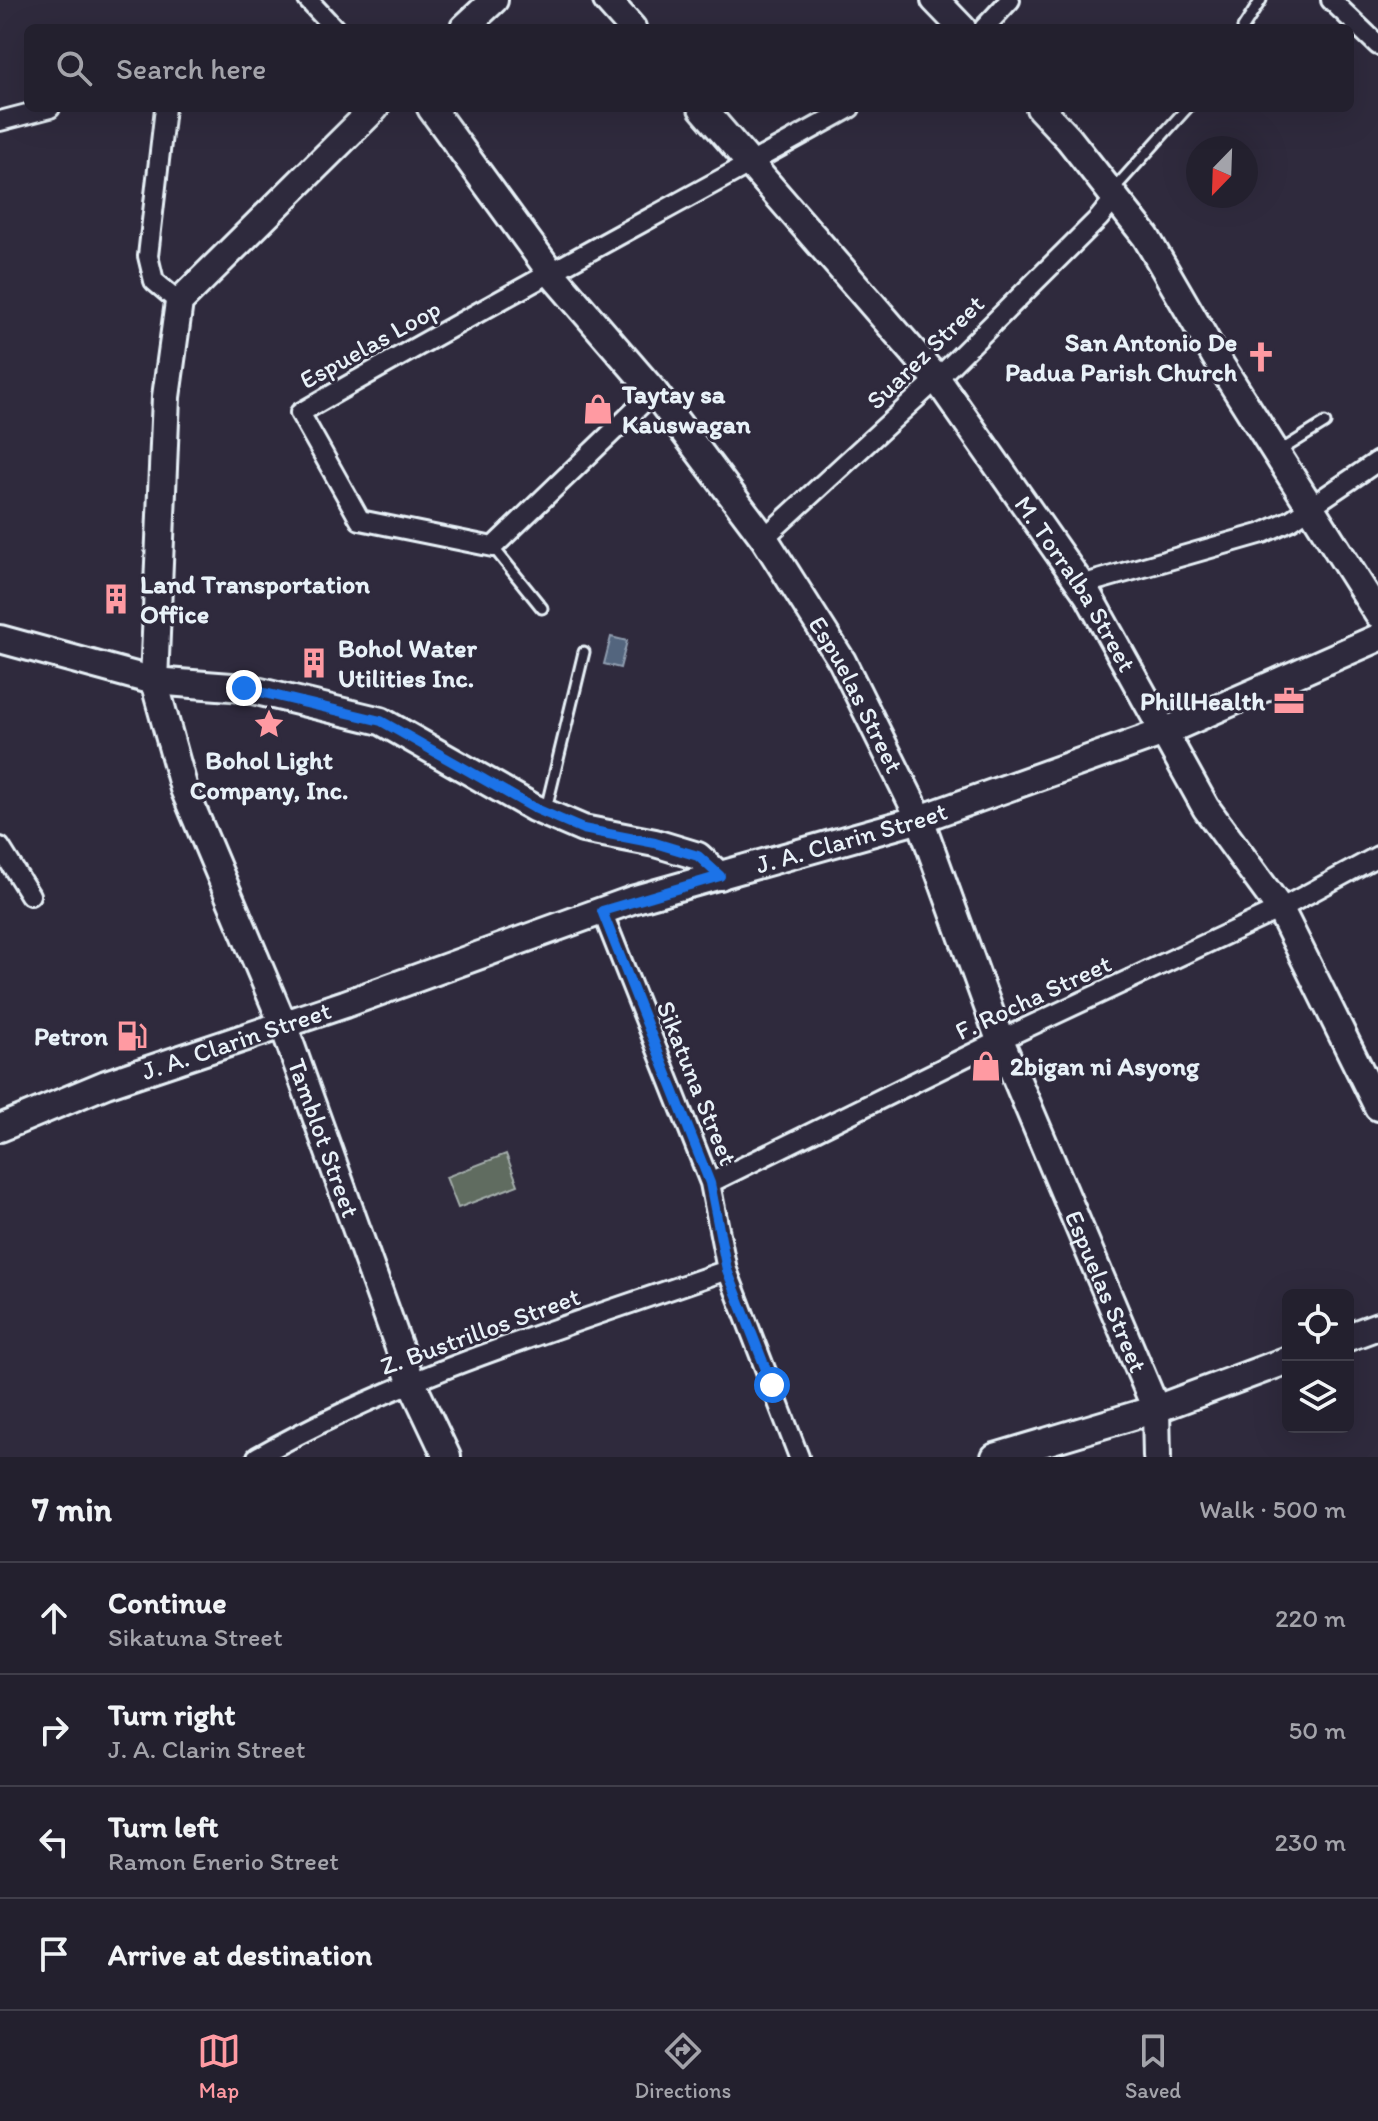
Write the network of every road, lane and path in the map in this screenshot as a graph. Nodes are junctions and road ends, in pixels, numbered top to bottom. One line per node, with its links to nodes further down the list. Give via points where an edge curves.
1 (308, 0): 8 (street)
2 (494, 0): 9 (street)
3 (607, 0): 10 (street)
4 (935, 0): 11 (street)
5 (1010, 0): 12 (street)
6 (1261, 0): 13 (lane)
7 (1331, 0): 14 (street)
8 (330, 24)
9 (468, 24)
10 (628, 24)
11 (958, 24)
12 (988, 24)
13 (1246, 24)
14 (1378, 45)
15 (35, 112): 23 (street)
16 (165, 112): 27 (street, via 148,256 154,281)
17 (371, 112): 27 (street)
18 (434, 112): 26 (street, Espuelas Street)
19 (705, 112): 24 (street, M. Torralba Street)
20 (843, 112): 24 (street)
21 (1044, 112): 25 (street)
22 (1184, 112): 25 (lane)
23 (0, 121)
24 (750, 163): 26 (street); 28 (street, M. Torralba Street)
25 (1114, 194): 28 (street, Suarez Street, via 1099,218); 31 (street, via 1146,237)
26 (552, 274): 29 (street, Espuelas Street); 35 (street, Espuelas Loop, via 300,413 360,520)
27 (179, 302): 42 (street, Tamblot Street, via 166,397)
28 (937, 379): 34 (street, Suarez Street); 36 (street, M. Torralba Street)
29 (654, 392): 34 (street, Espuelas Street); 35 (street)
30 (1325, 423): 31 (lane)
31 (1277, 453): 33 (street)
32 (1378, 461): 33 (street)
33 (1311, 507): 36 (street, via 1263,533); 38 (street)
34 (764, 538): 45 (street, Espuelas Street, via 842,661)
35 (493, 547): 37 (lane)
36 (1081, 585): 43 (street, M. Torralba Street)
37 (542, 608)
38 (1378, 614)
39 (1378, 638): 43 (street, J. A. Clarin Street)
40 (0, 639): 42 (street)
41 (584, 652): 44 (lane)
42 (154, 681): 44 (street, via 244,688 381,721); 52 (street, Tamblot Street, via 184,789)
43 (1164, 732): 45 (street, J. A. Clarin Street); 50 (street, M. Torralba Street, via 1206,808)
44 (545, 813): 48 (street, via 583,829 698,856)
45 (920, 819): 48 (street, J. A. Clarin Street); 53 (street, Espuelas Street)
46 (0, 847): 49 (street)
47 (1378, 856): 50 (street, F. Rocha Street)
48 (720, 876): 51 (street, J. A. Clarin Street)
49 (30, 895)
50 (1280, 909): 53 (street, F. Rocha Street); 54 (street, M. Torralba Street)
51 (602, 911): 52 (street, J. A. Clarin Street); 57 (street, Sikatuna Street)
52 (283, 1024): 56 (street, J. A. Clarin Street, via 106,1084); 62 (street, Tamblot Street)
53 (1000, 1040): 57 (street, F. Rocha Street); 63 (street, Espuelas Street)
54 (1370, 1073): 55 (street, M. Torralba Street)
55 (1378, 1107)
56 (0, 1128)
57 (710, 1183): 58 (street, Sikatuna Street)
58 (727, 1270): 62 (street, Z. Bustrillos Street); 66 (street, Sikatuna Street)
59 (1378, 1326): 60 (street)
60 (1354, 1335)
61 (1285, 1361): 63 (street)
62 (411, 1381): 64 (street, Z. Bustrillos Street); 65 (street, Tamblot Street)
63 (1156, 1409): 67 (street); 68 (street, Espuelas Street)
64 (257, 1457)
65 (447, 1457)
66 (799, 1457)
67 (995, 1457)
68 (1157, 1457)

